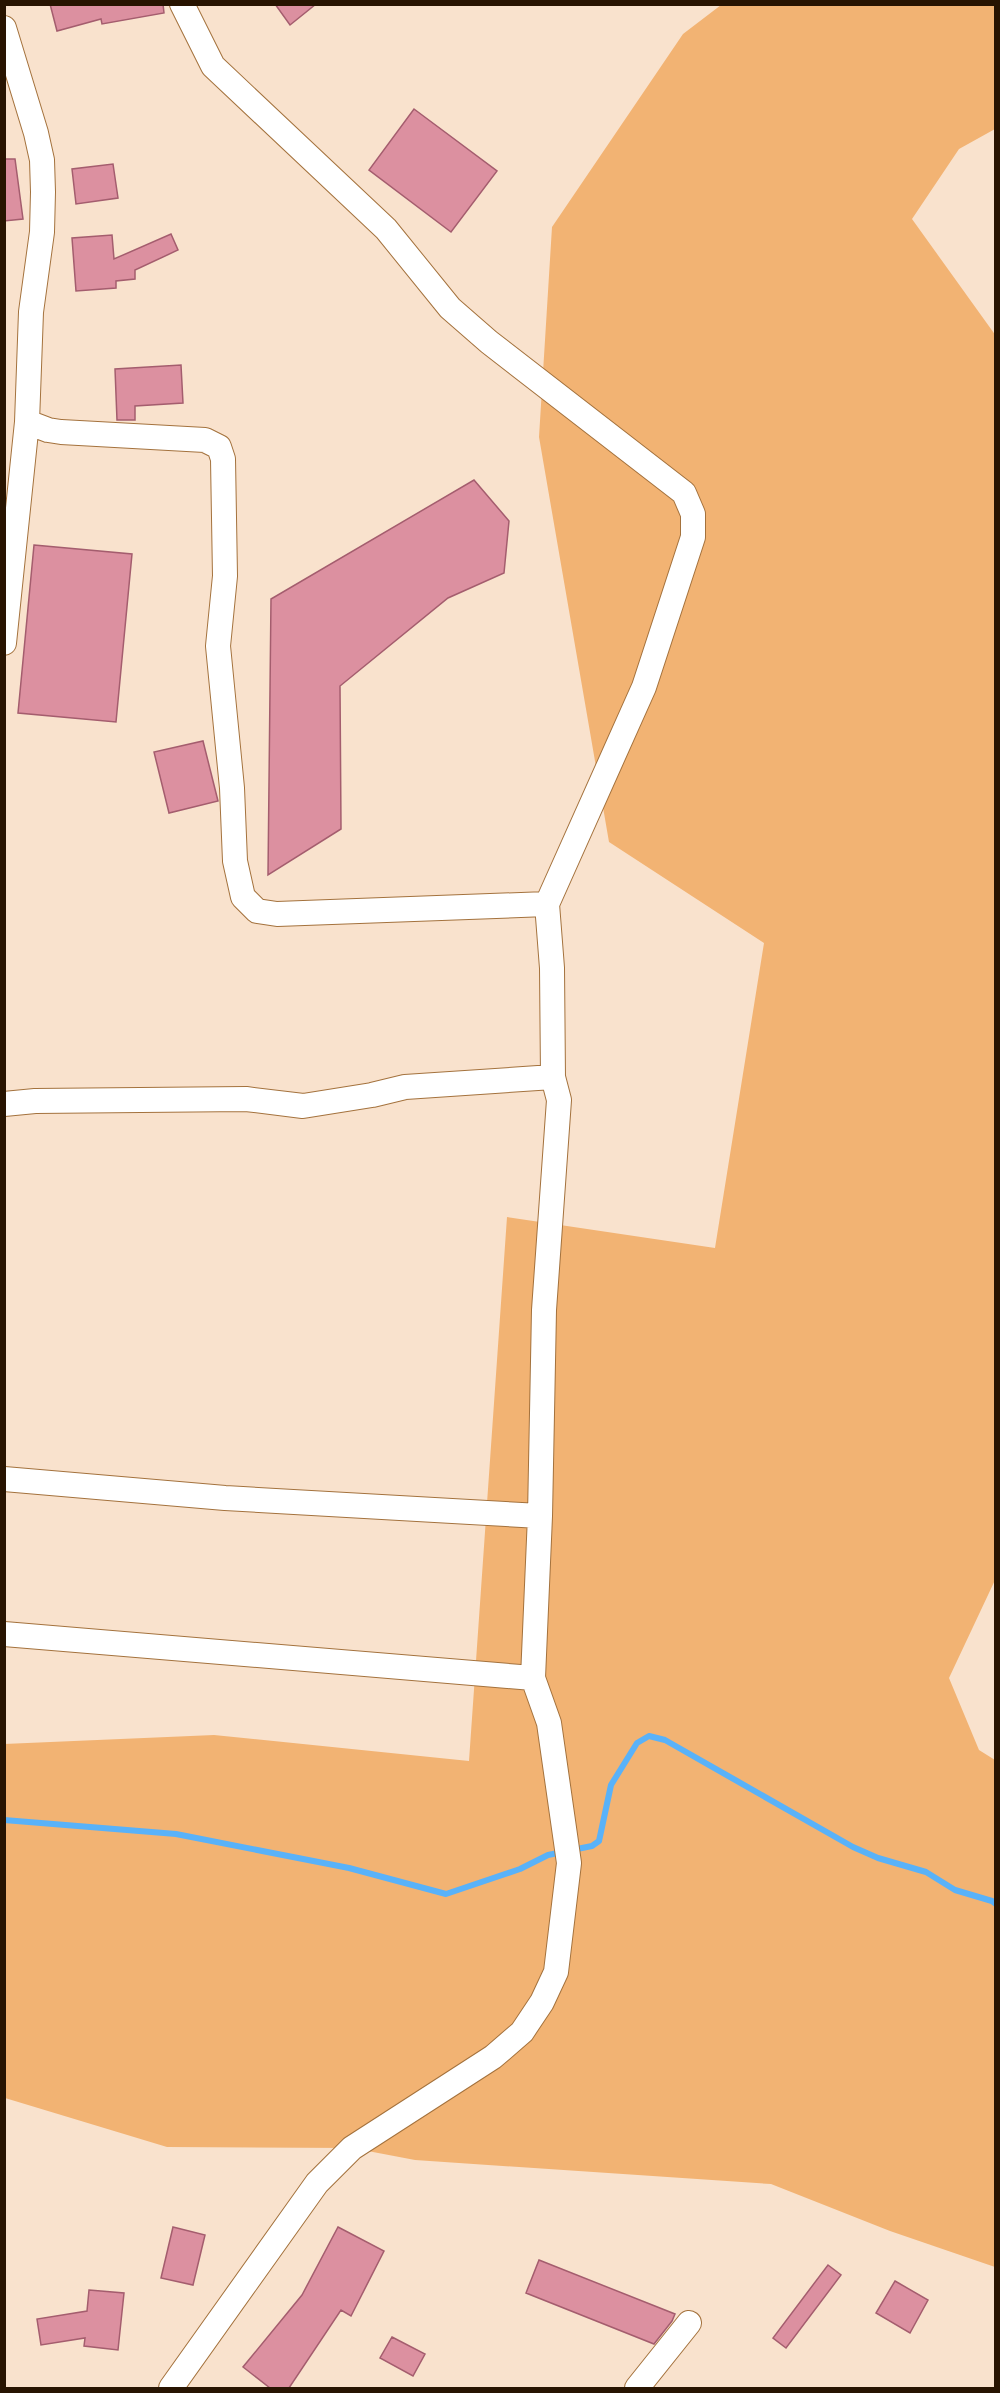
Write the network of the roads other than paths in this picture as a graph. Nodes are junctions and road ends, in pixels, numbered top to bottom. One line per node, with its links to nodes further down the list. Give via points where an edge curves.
1 (182, 4): 5 (street, via 213,66 386,229 450,308 684,494 693,514 693,537 644,687)
2 (4, 28): 3 (street, via 42,160 42,232 31,312)
3 (27, 422): 4 (street); 5 (street, via 61,432 205,440 219,447 223,459 225,576 218,646 235,861 243,897 256,911 277,914)
4 (4, 643)
5 (546, 904): 6 (street, via 552,968)
6 (554, 1077): 7 (street, via 405,1087 303,1106 246,1099); 9 (street, via 559,1100 544,1310)
7 (4, 1104)
8 (4, 1479): 9 (street, via 225,1498)
9 (540, 1515): 11 (street)
10 (4, 1634): 11 (street)
11 (533, 1678): 13 (street, via 549,1723 568,1863 556,1972 542,2002 522,2032 493,2057 352,2148 317,2183)
12 (689, 2323): 14 (street)
13 (171, 2388)
14 (637, 2388)

